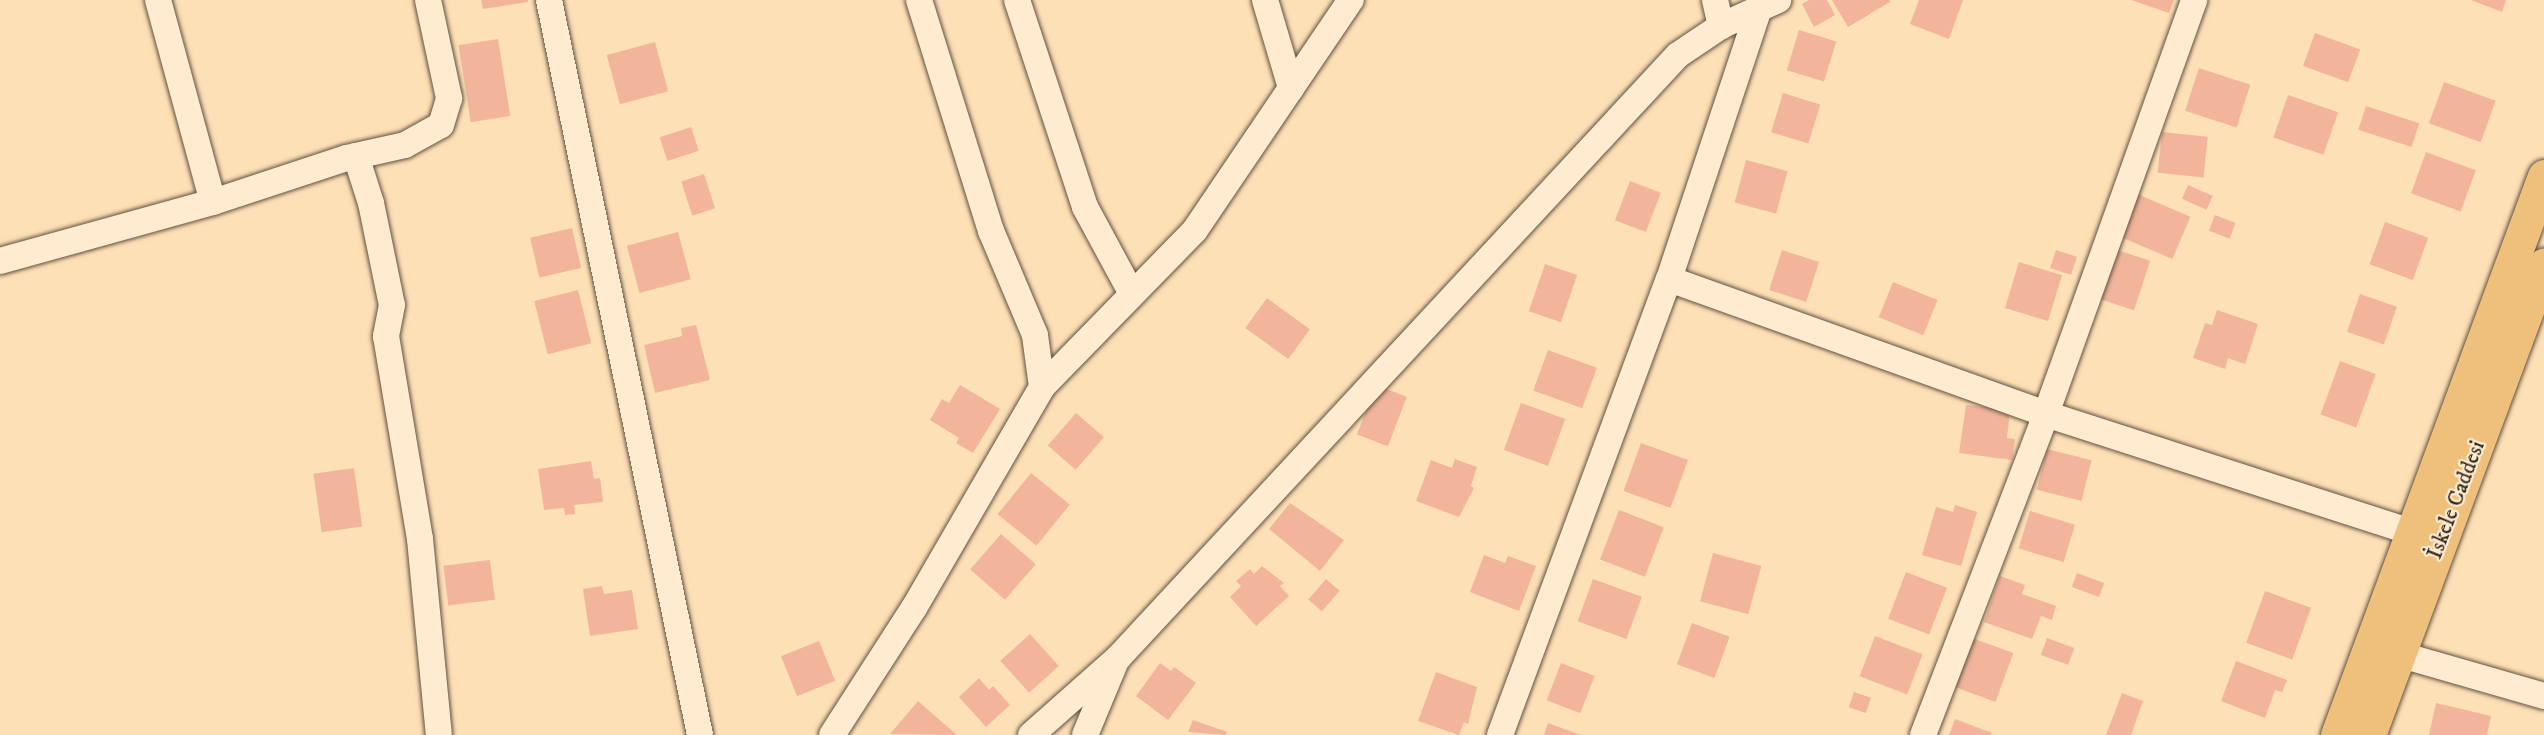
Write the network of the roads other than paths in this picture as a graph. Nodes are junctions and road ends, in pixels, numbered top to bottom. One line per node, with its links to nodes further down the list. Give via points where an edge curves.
1 (158, 0): 15 (street)
2 (428, 0): 13 (street, via 449,98 441,125 405,145)
3 (549, 0): 28 (street)
4 (919, 0): 20 (street, via 991,231 1035,334)
5 (1017, 0): 19 (street, via 1085,207)
6 (1265, 0): 12 (street)
7 (1351, 0): 12 (street)
8 (1715, 0): 11 (street)
9 (2194, 0): 21 (street)
10 (1768, 6): 11 (street); 18 (street)
11 (1721, 26): 25 (street, via 1678,55)
12 (1291, 88): 19 (street, via 1195,230)
13 (356, 156): 15 (street); 27 (street, via 371,203 392,305 386,336 420,539)
14 (2544, 176): 22 (main road)
15 (213, 202): 16 (street)
16 (0, 261)
17 (2544, 265): 23 (main road, İskele Caddesi)
18 (1669, 279): 21 (street); 32 (street)
19 (1132, 294): 20 (street)
20 (1042, 387): 29 (street, via 914,608)
21 (2046, 414): 22 (street); 33 (street)
22 (2410, 531): 23 (street); 34 (main road)
23 (2441, 541): 24 (main road, İskele Caddesi)
24 (2398, 654): 26 (street); 35 (main road, İskele Caddesi)
25 (1118, 658): 30 (street); 31 (street)
26 (2544, 696)
27 (439, 735)
28 (700, 735)
29 (832, 735)
30 (1031, 735)
31 (1085, 735)
32 (1500, 735)
33 (1923, 735)
34 (2337, 735)
35 (2369, 735)

